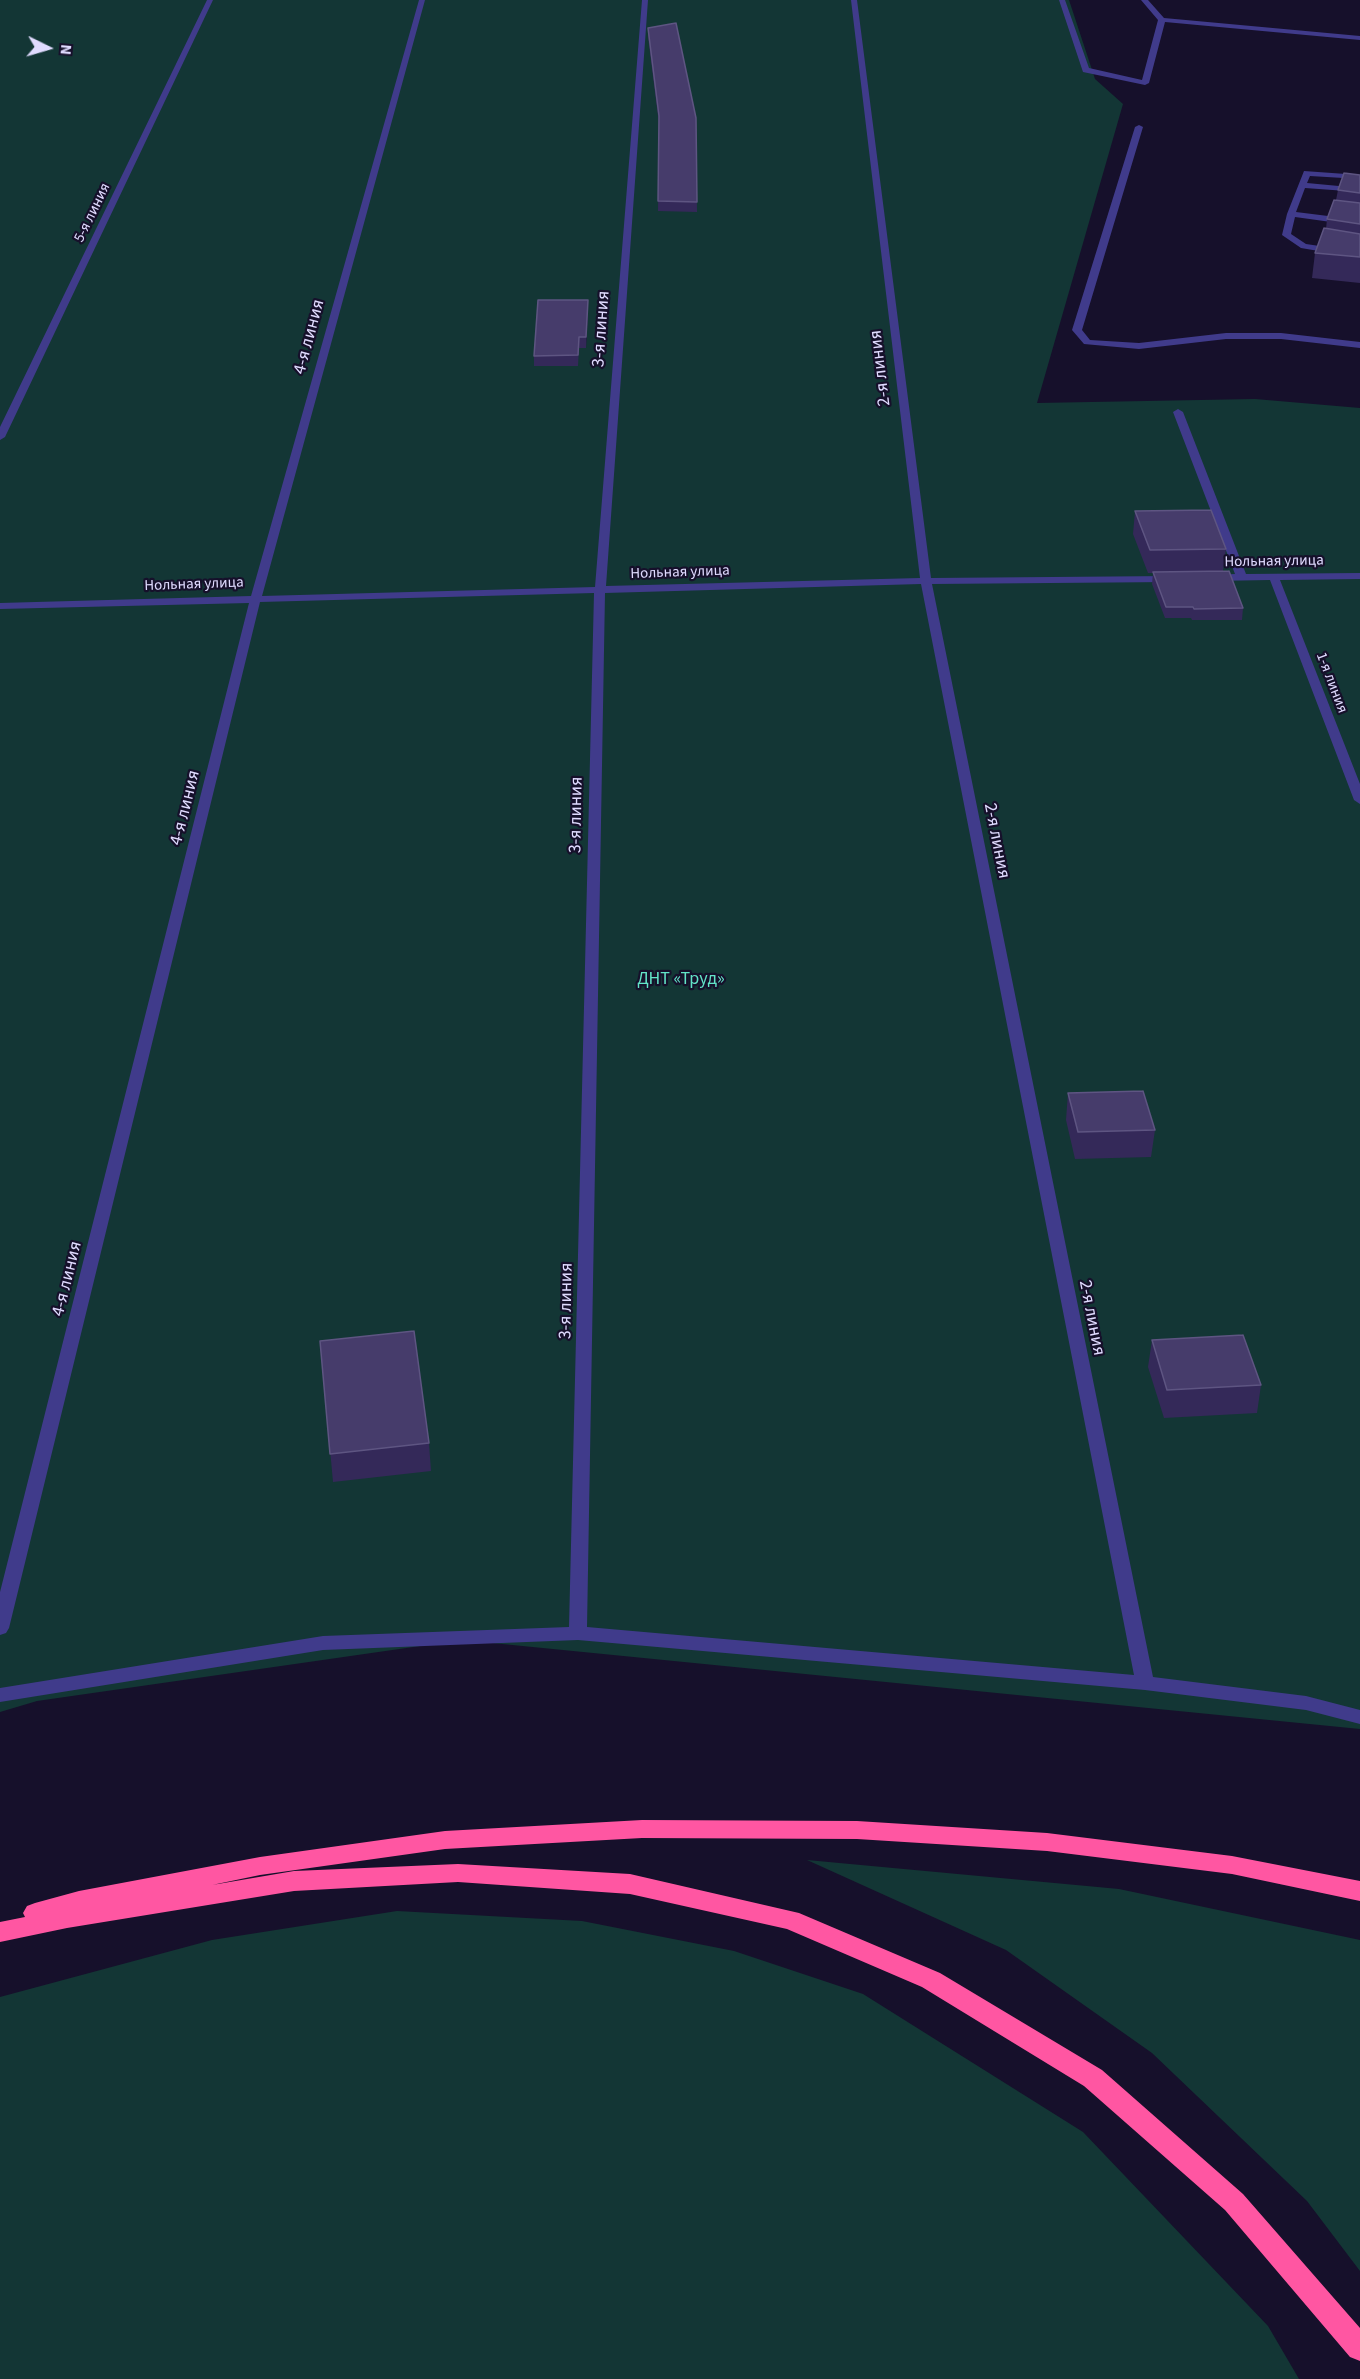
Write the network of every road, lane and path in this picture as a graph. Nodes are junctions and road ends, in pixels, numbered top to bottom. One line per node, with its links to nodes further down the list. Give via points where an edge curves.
1 (210, 0): 18 (street, 5-я линия)
2 (422, 0): 26 (street, 4-я линия)
3 (645, 0): 25 (street, 3-я линия)
4 (854, 0): 24 (street, 2-я линия)
5 (1062, 0): 7 (street, via 1086,70 1145,83)
6 (1144, 0): 7 (street)
7 (1162, 20): 8 (street)
8 (1360, 38)
9 (1139, 127): 16 (street, via 1077,330 1087,342 1139,346 1226,336 1281,336)
10 (1360, 177): 11 (street, via 1306,173)
11 (1302, 185): 12 (street); 13 (street)
12 (1360, 190)
13 (1291, 214): 14 (street); 15 (street, via 1286,236 1304,246)
14 (1360, 223)
15 (1360, 255)
16 (1360, 345)
17 (1178, 412): 20 (street)
18 (0, 437)
19 (1360, 576): 21 (street, Нольная улица)
20 (1242, 578): 21 (street, Нольная улица); 23 (street, Нольная улица)
21 (1274, 578): 28 (street, 1-я линия)
22 (1183, 579): 24 (street, Нольная улица)
23 (1207, 579)
24 (926, 581): 25 (street, Нольная улица); 31 (street, 2-я линия)
25 (600, 590): 26 (street, Нольная улица); 30 (street, 3-я линия)
26 (256, 598): 27 (street, Нольная улица); 29 (street, 4-я линия)
27 (0, 606)
28 (1360, 800)
29 (0, 1628)
30 (578, 1633): 31 (street); 32 (street, via 324,1643)
31 (1146, 1683): 33 (street, via 1306,1703)
32 (0, 1695)
33 (1360, 1717)
34 (1360, 1891): 35 (highway, via 1232,1865 1047,1842 857,1830 642,1829 445,1840 260,1866 79,1901)
35 (0, 1923)
36 (0, 1932): 37 (highway, via 294,1881 458,1873 630,1884 791,1920 931,1980 1093,2078 1234,2202)
37 (1360, 2348)

